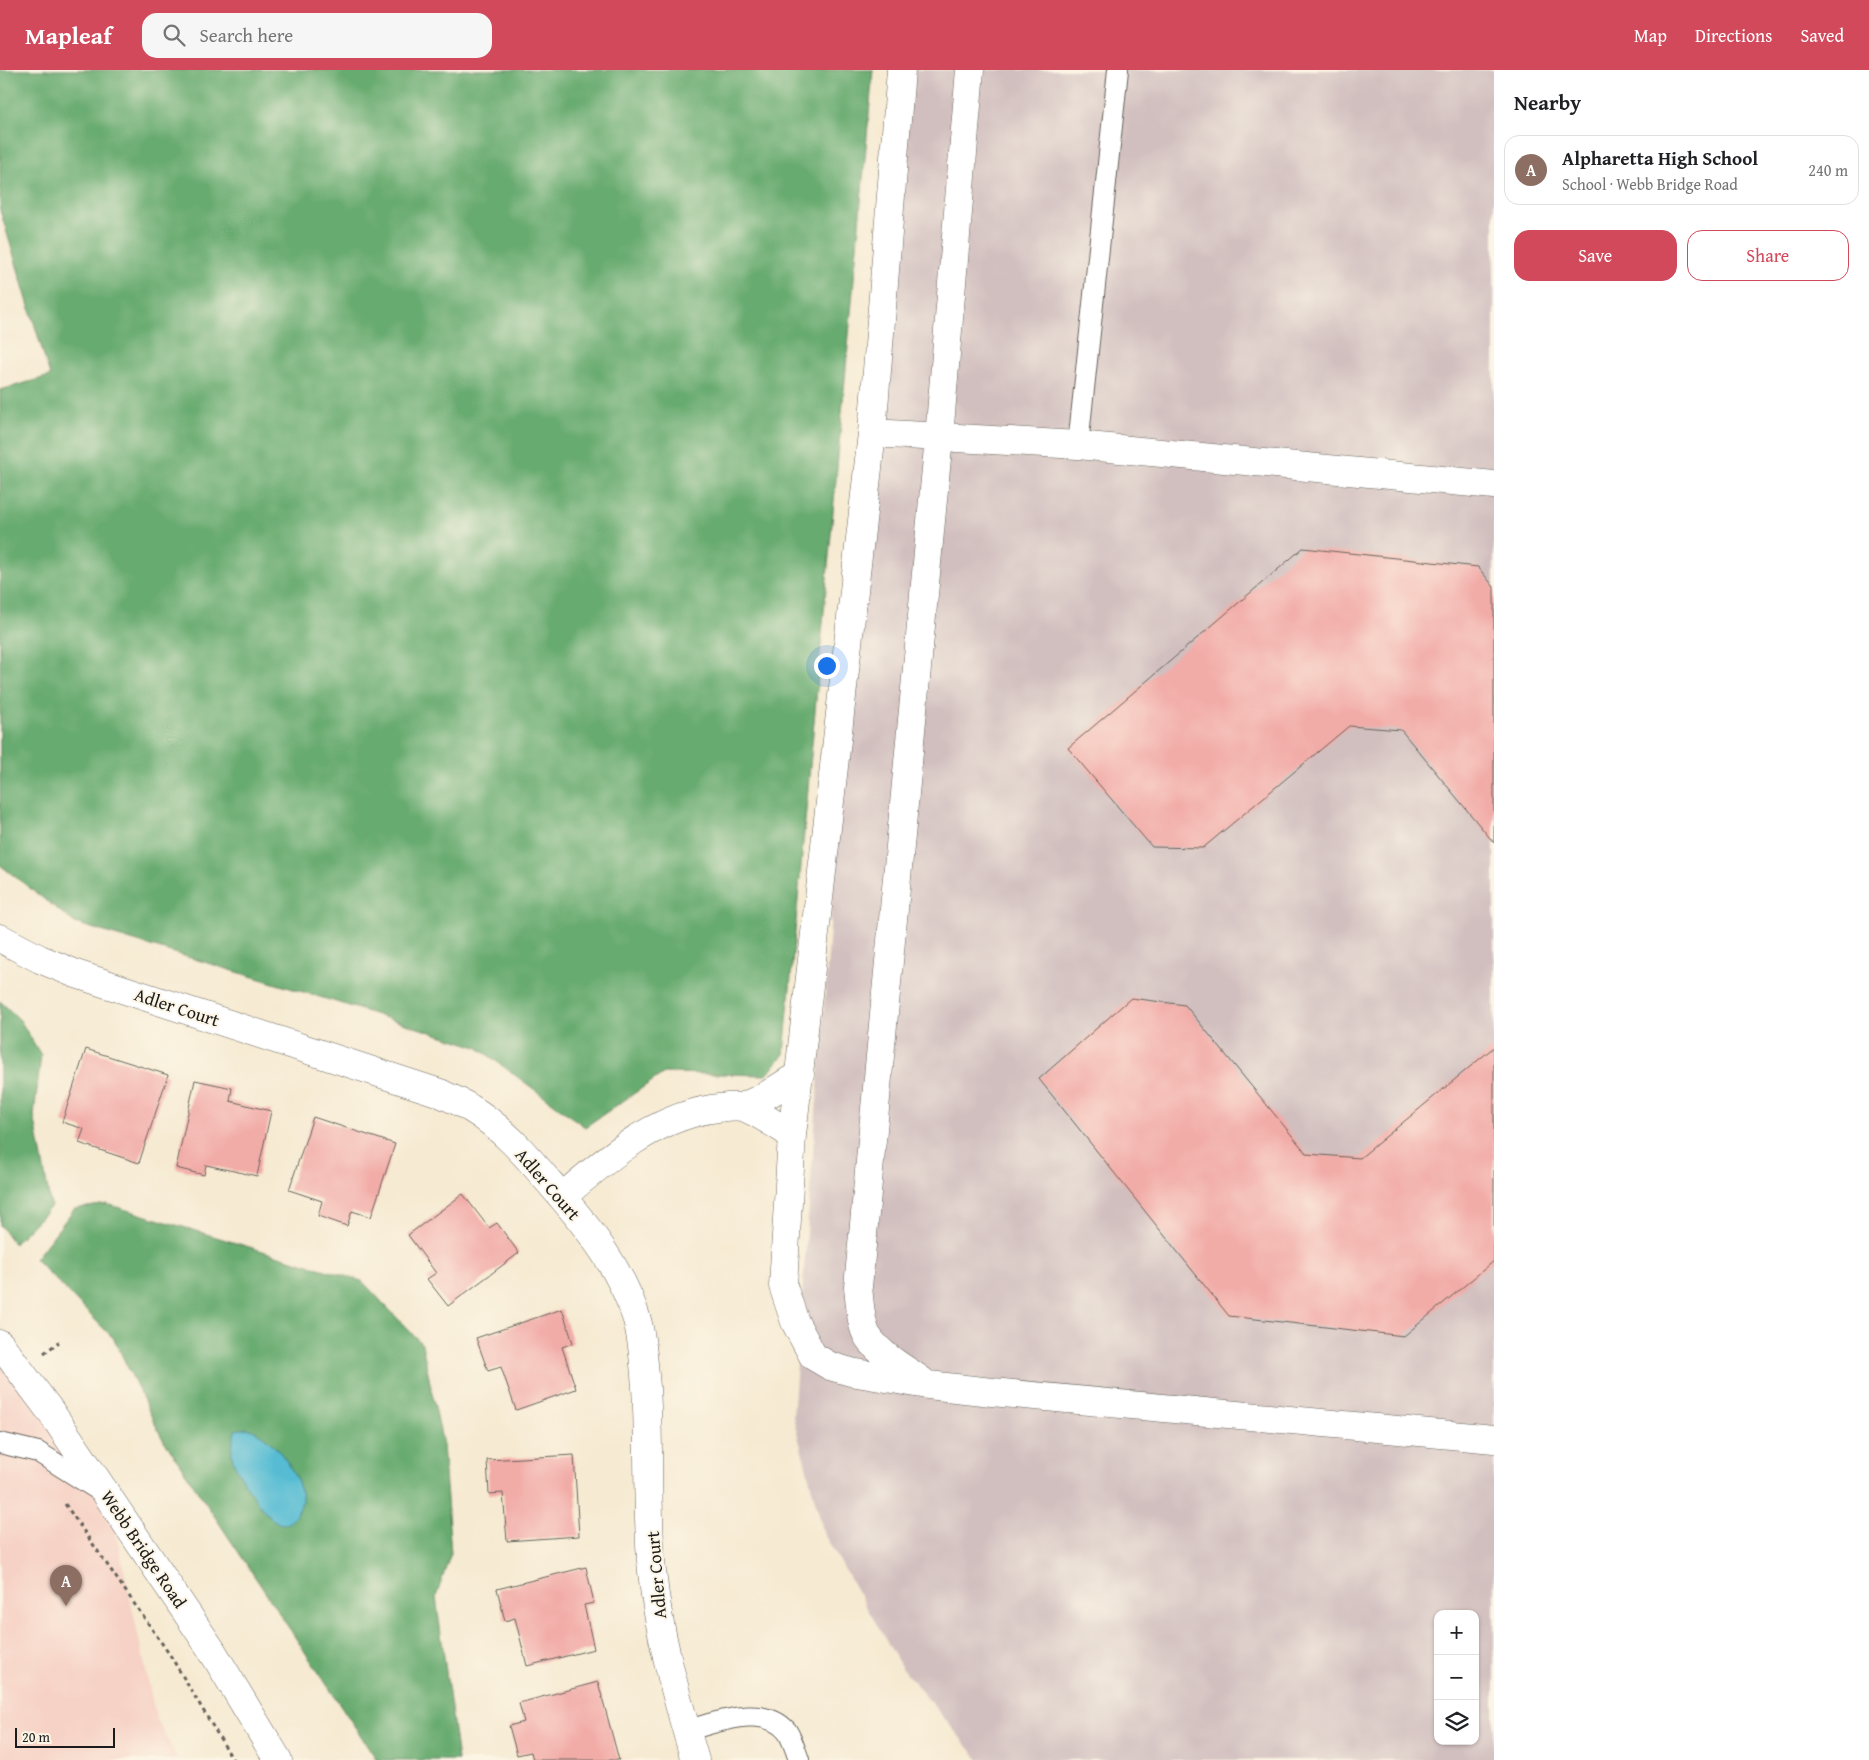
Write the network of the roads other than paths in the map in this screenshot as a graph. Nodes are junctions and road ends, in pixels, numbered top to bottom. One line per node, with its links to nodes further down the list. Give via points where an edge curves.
1 (901, 70): 4 (street)
2 (970, 70): 5 (street)
3 (1118, 70): 6 (lane)
4 (872, 433): 5 (street); 9 (street)
5 (940, 437): 6 (street); 14 (street, via 858,1287 867,1336 885,1355)
6 (1078, 445): 7 (street)
7 (1494, 485)
8 (0, 938): 12 (street, Adler Court, via 40,960 76,974 440,1093 471,1108 499,1130)
9 (800, 1074): 10 (street); 11 (street)
10 (742, 1107): 11 (street); 12 (street, via 701,1111 658,1126 609,1158)
11 (792, 1134): 14 (street, via 783,1286 795,1322 813,1356 830,1366 851,1372)
12 (562, 1197): 18 (street, Adler Court, via 590,1231 614,1269 637,1321 647,1401 652,1572 662,1636)
13 (1, 1347): 17 (street, Webb Bridge Road, via 51,1412)
14 (928, 1385): 15 (street)
15 (1494, 1439)
16 (0, 1443): 17 (lane, via 38,1452)
17 (108, 1496): 19 (street, Webb Bridge Road, via 211,1648)
18 (687, 1730): 20 (street, Adler Court); 21 (lane, via 756,1716 773,1720 787,1732)
19 (278, 1760)
20 (696, 1760)
21 (799, 1760)

